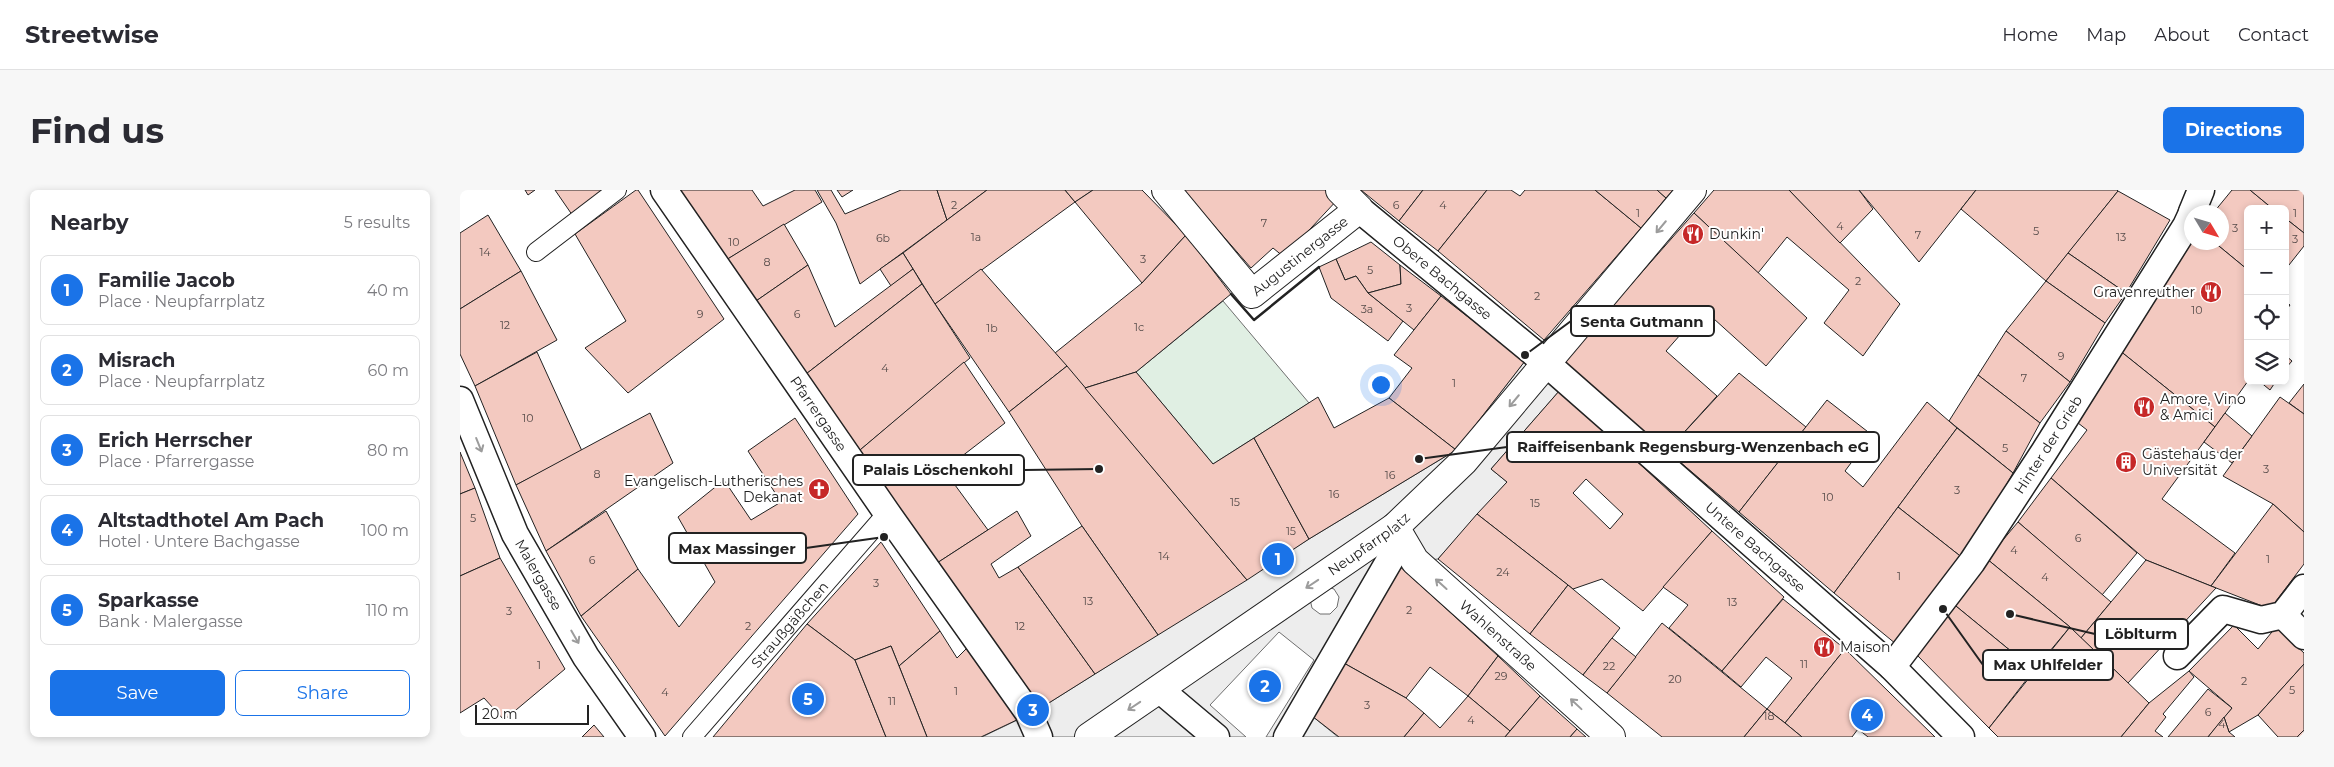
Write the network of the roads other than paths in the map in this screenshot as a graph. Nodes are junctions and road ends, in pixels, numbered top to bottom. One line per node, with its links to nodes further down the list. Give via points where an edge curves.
1 (617, 190): 9 (lane)
2 (664, 190): 12 (street, Pfarrergasse)
3 (1166, 190): 6 (street, Augustinergasse, via 1252,294)
4 (1692, 190): 10 (street, Neupfarrplatz, one-way to 10)
5 (2201, 190): 7 (street, Hinter der Grieb)
6 (1349, 200): 10 (street, Obere Bachgasse)
7 (2195, 205)
8 (2184, 229): 18 (street, Hinter der Grieb, via 1972,562)
9 (536, 252)
10 (1546, 363): 13 (street, Neupfarrplatz, one-way to 13); 18 (street, Untere Bachgasse)
11 (460, 400): 20 (street, Malergasse, one-way to 20, via 515,534 586,657)
12 (887, 513): 21 (lane, Straußgäßchen); 22 (street, Pfarrergasse, via 1028,712)
13 (1399, 533): 19 (street, Neupfarrplatz, one-way to 19); 25 (street, Neupfarrplatz); 26 (street, Wahlenstraße, one-way to 13, via 1414,561)
14 (2304, 588): 15 (street)
15 (2283, 615): 16 (street); 17 (street, via 2261,620 2222,609)
16 (2304, 636)
17 (2177, 656)
18 (1892, 667): 27 (street, Untere Bachgasse)
19 (1159, 689): 23 (street, Neupfarrplatz, one-way to 23); 24 (street)
20 (642, 737)
21 (692, 737)
22 (1039, 737)
23 (1088, 737)
24 (1216, 737)
25 (1287, 737)
26 (1612, 737)
27 (1961, 737)

